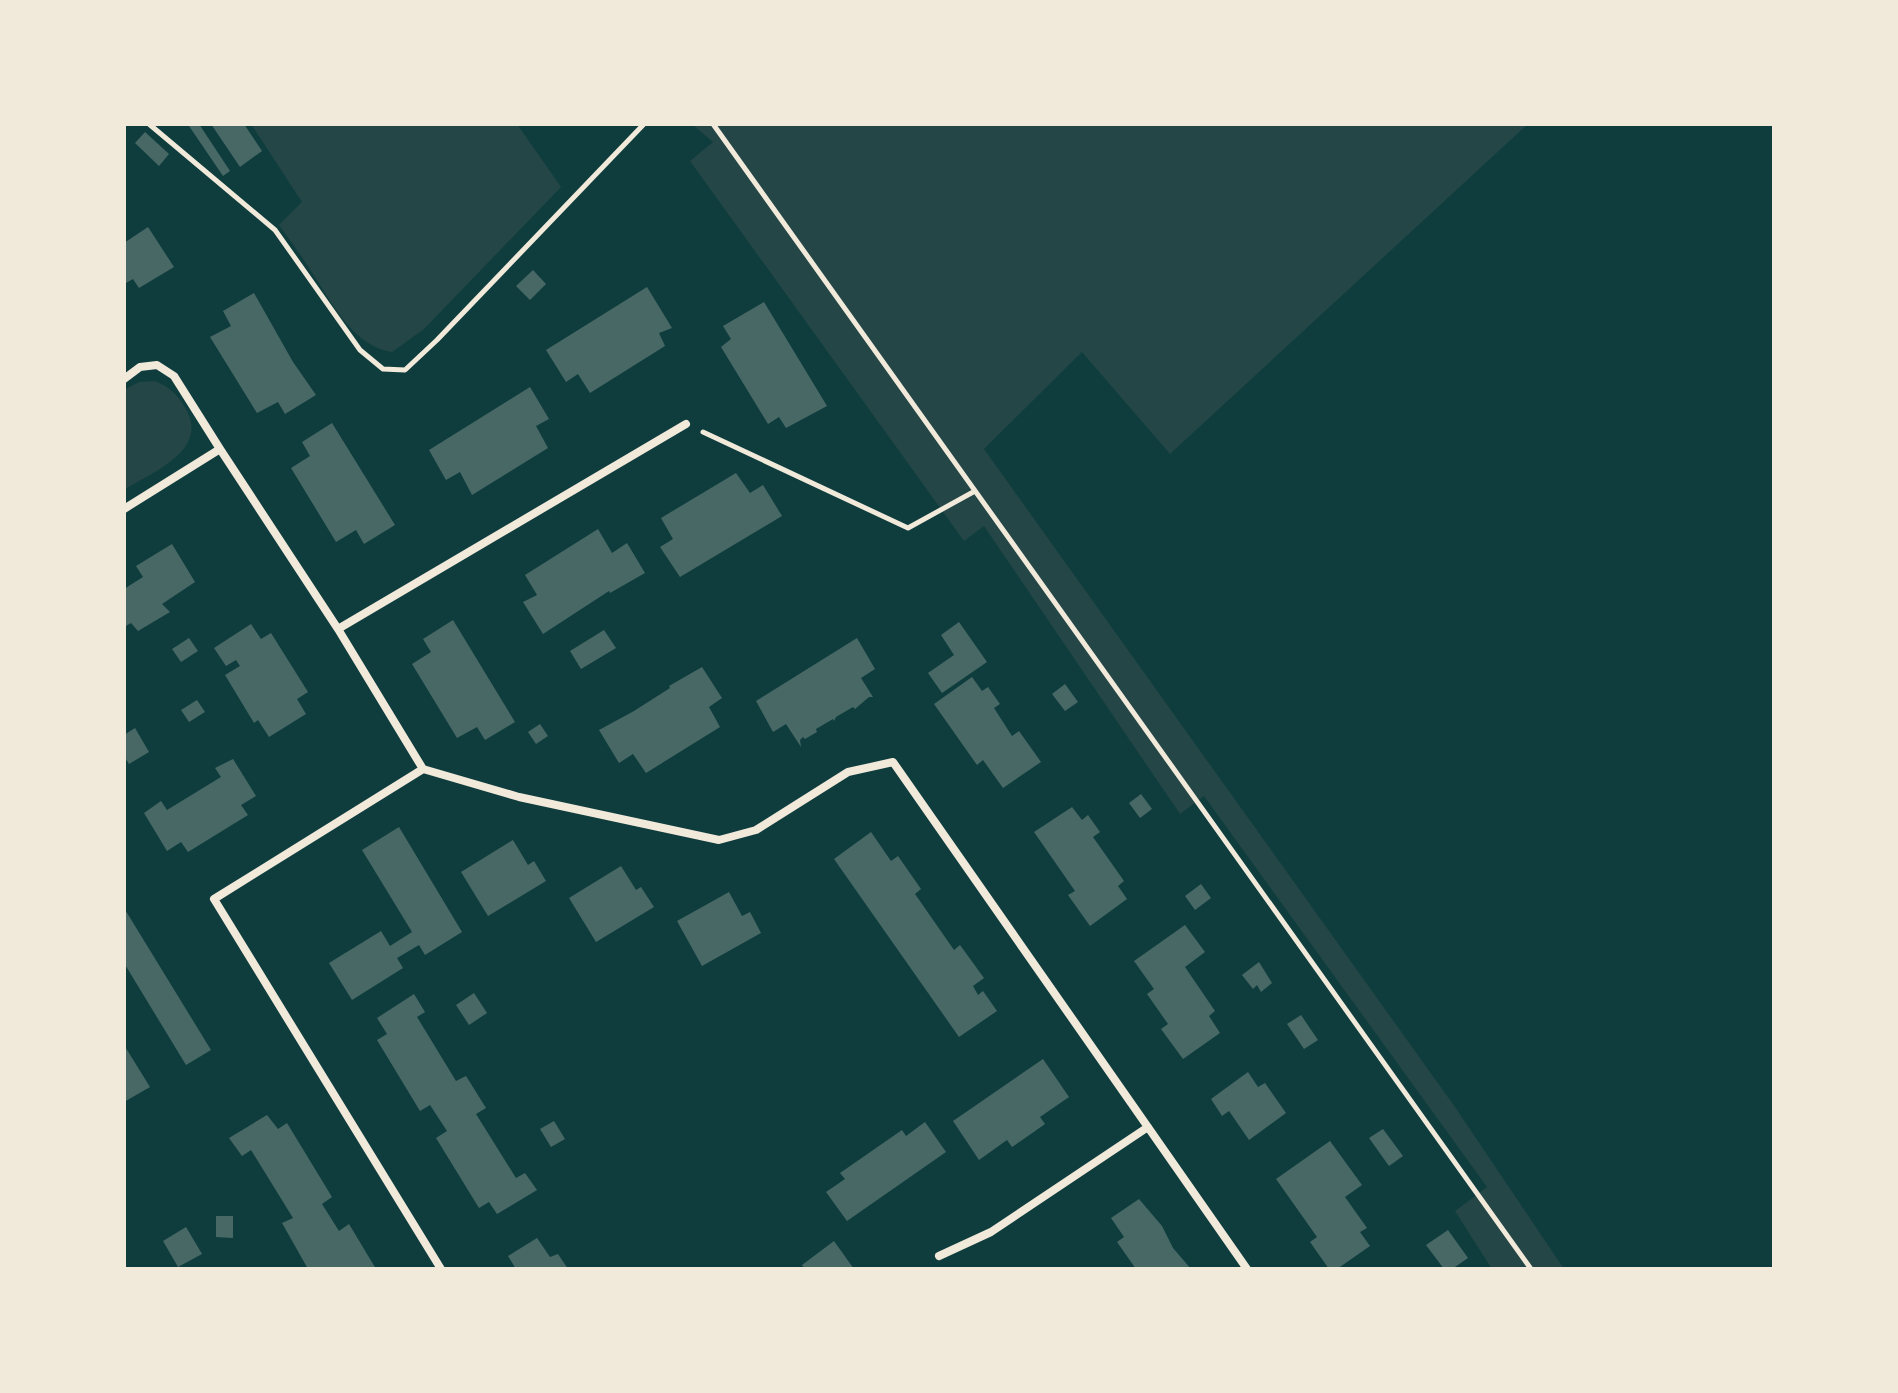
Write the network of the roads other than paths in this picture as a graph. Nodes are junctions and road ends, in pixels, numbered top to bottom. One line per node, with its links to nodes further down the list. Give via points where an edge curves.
1 (124, 379): 3 (street, via 140,367 157,365 174,376)
2 (686, 424): 5 (street)
3 (220, 449): 4 (street); 5 (street)
4 (124, 509)
5 (338, 629): 6 (street)
6 (423, 769): 7 (street, via 533,801 719,840 756,830 848,772 893,762); 9 (street, via 214,899)
7 (1148, 1127): 8 (street, via 991,1232); 10 (street)
8 (939, 1256)
9 (441, 1269)
10 (1247, 1269)

